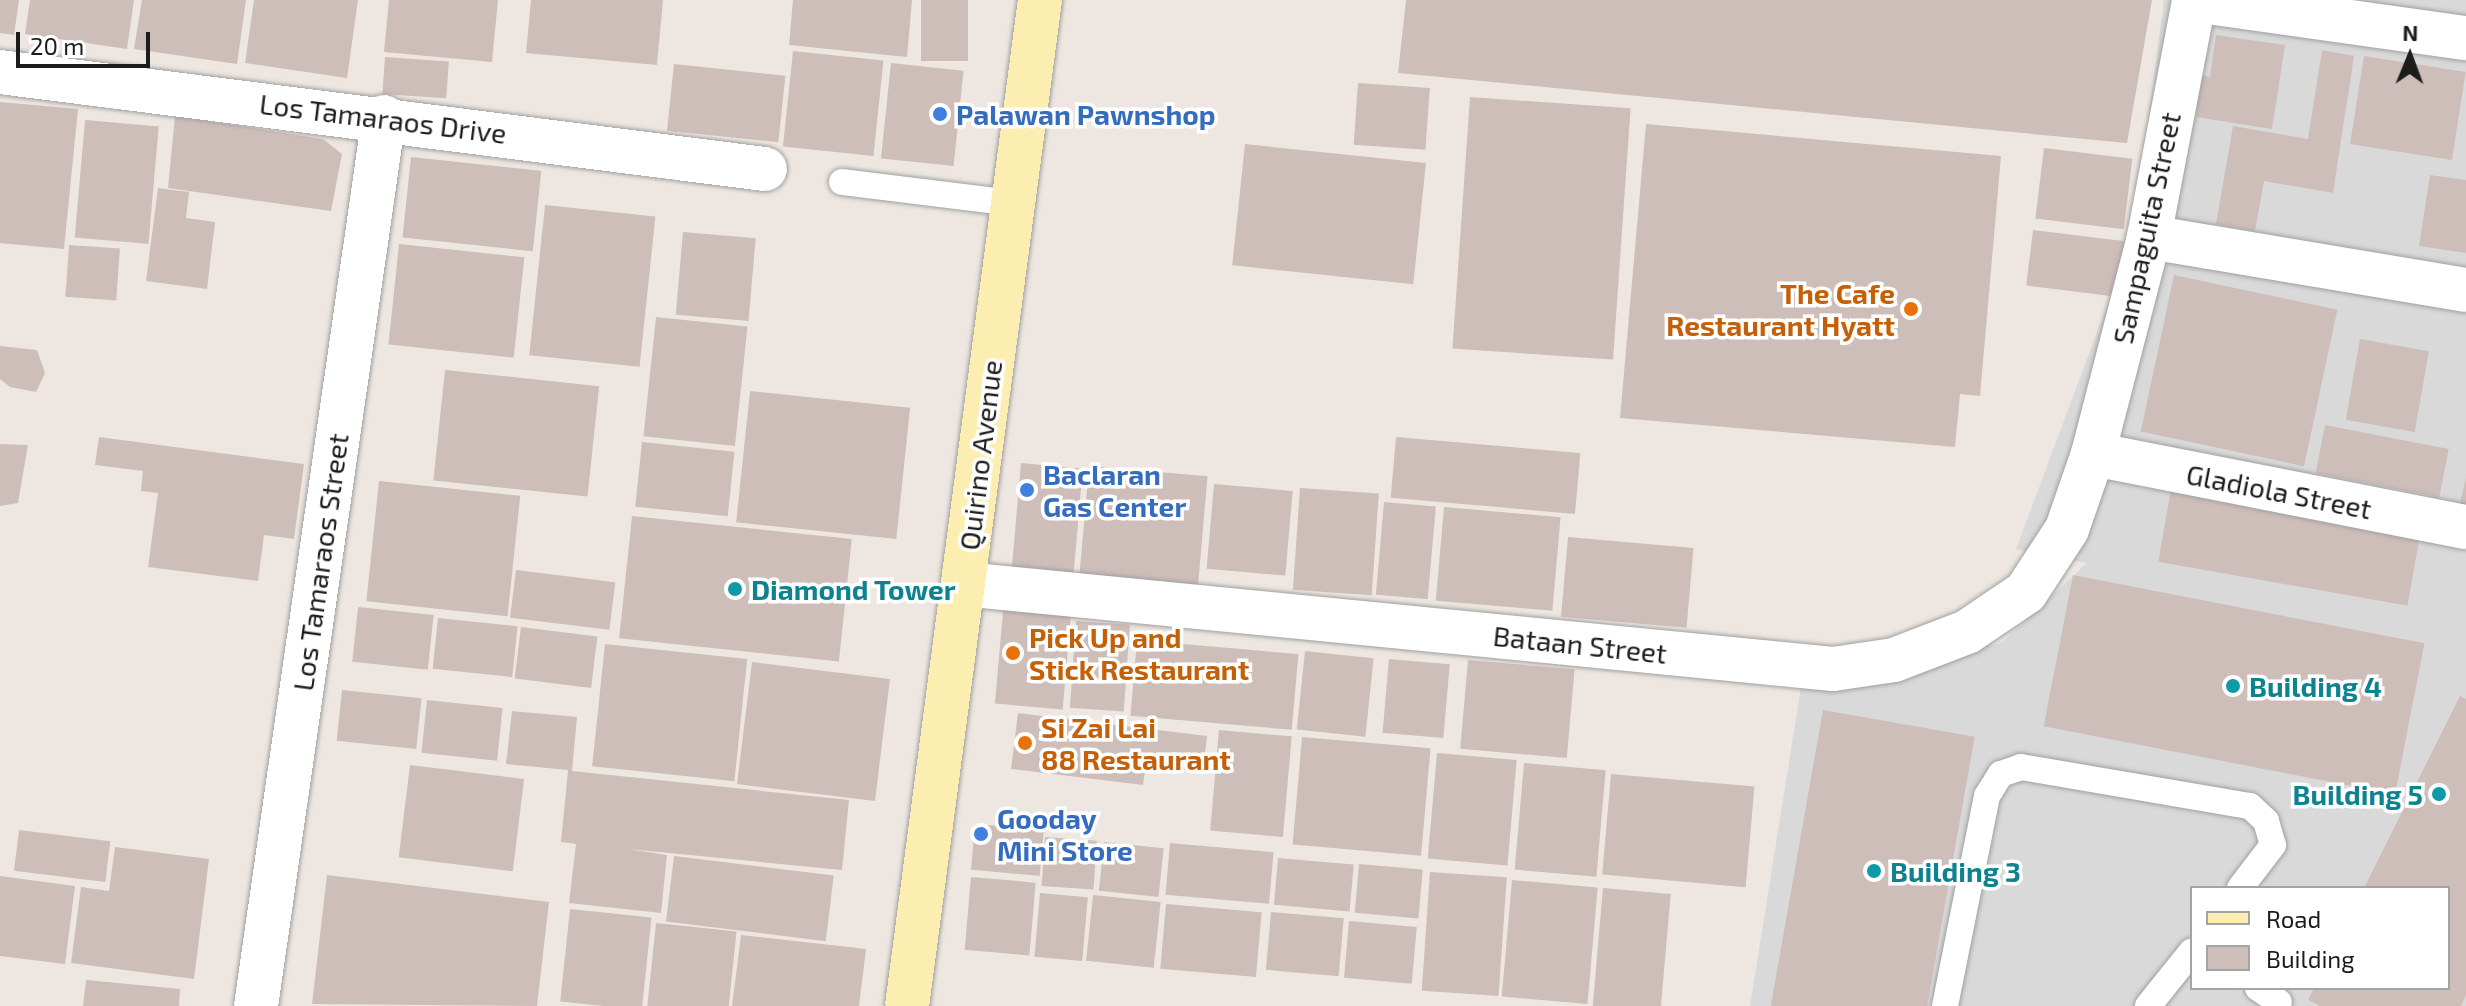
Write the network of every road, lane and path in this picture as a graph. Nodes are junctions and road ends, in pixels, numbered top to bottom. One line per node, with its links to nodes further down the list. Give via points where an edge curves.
1 (1040, 0): 8 (main road, Quirino Avenue)
2 (2194, 0): 3 (street); 9 (street, Sampaguita Street)
3 (2466, 38)
4 (0, 72): 5 (street, Los Tamaraos Drive)
5 (384, 117): 6 (street, Los Tamaraos Drive); 16 (street, Los Tamaraos Street)
6 (765, 169)
7 (842, 182): 8 (lane)
8 (1013, 203): 13 (main road, Quirino Avenue)
9 (2149, 237): 10 (street); 11 (street, Sampaguita Street)
10 (2466, 290)
11 (2093, 454): 12 (street, Gladiola Street); 13 (street, Bataan Street, via 2067,529 2026,592 1967,632 1894,660 1833,669)
12 (2466, 527)
13 (963, 584): 17 (main road, Quirino Avenue)
14 (2242, 886): 18 (lane, via 2273,845 2266,821 2250,806 2021,767 2001,774 1987,796)
15 (2190, 954): 19 (lane)
16 (256, 1006)
17 (907, 1006)
18 (1945, 1006)
19 (2148, 1006)

